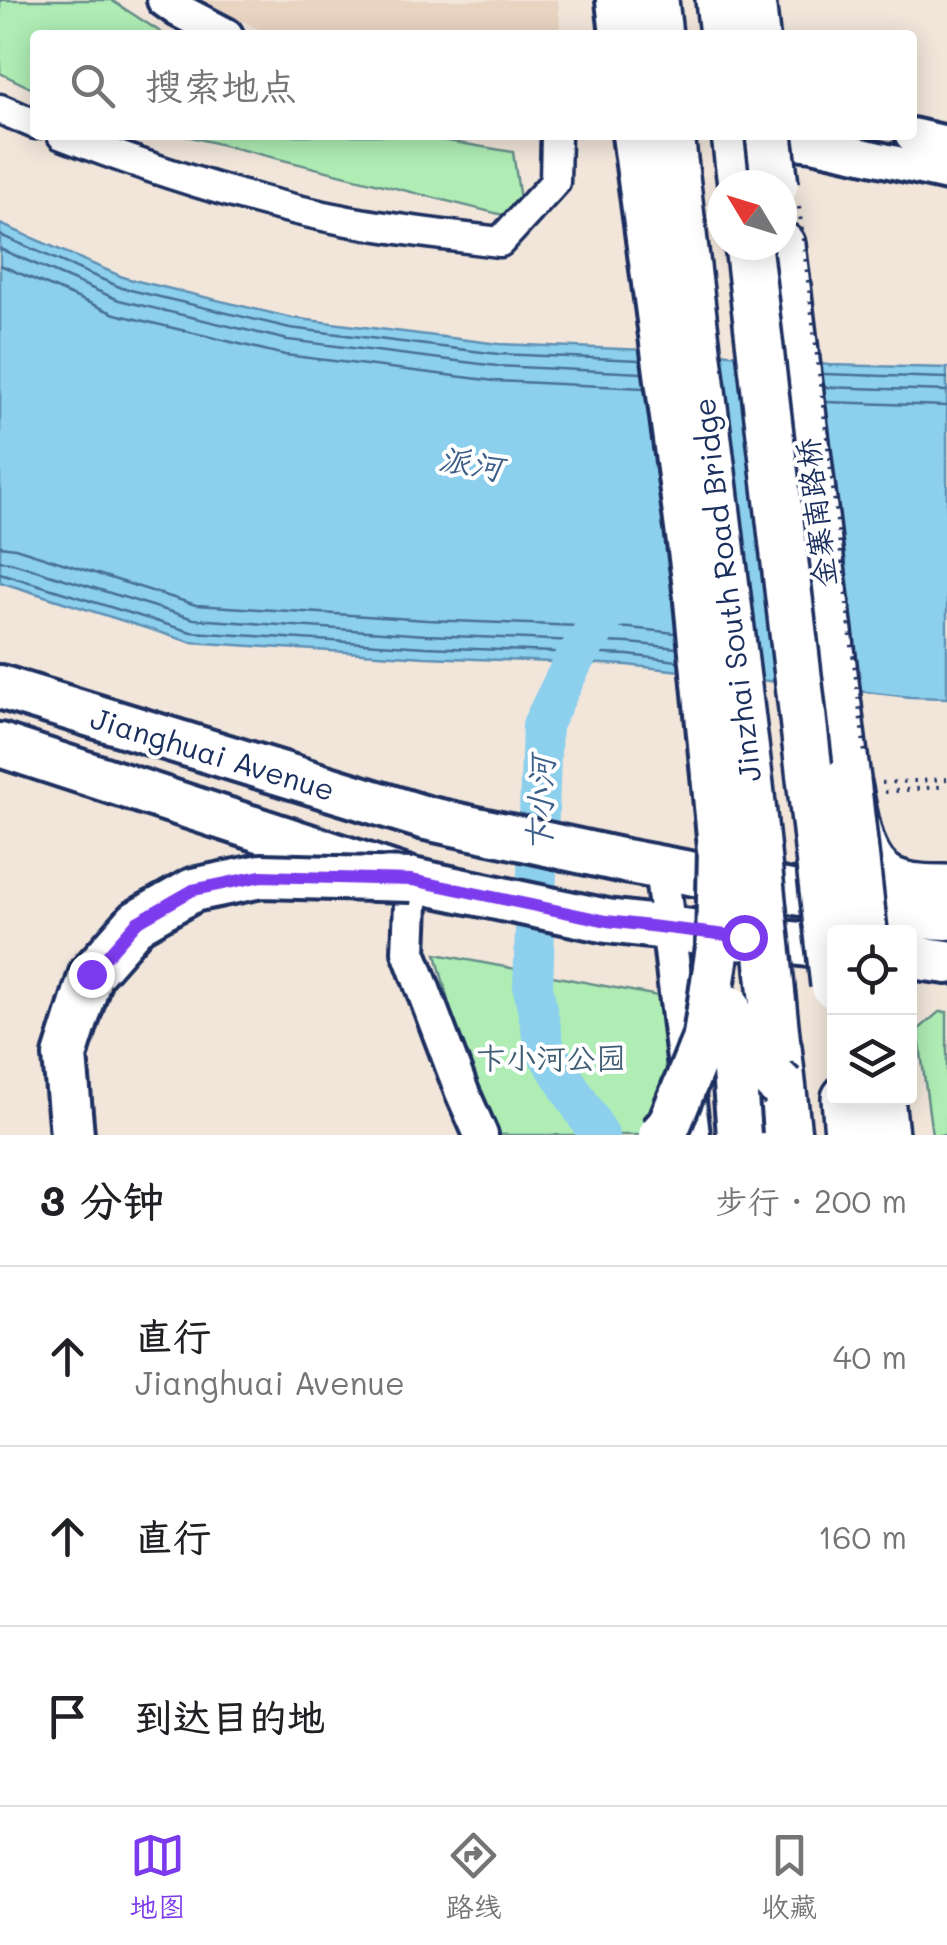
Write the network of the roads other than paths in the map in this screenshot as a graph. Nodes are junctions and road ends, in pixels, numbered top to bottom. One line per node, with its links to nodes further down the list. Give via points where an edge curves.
1 (164, 0): 8 (street)
2 (618, 0): 9 (main road)
3 (636, 0): 10 (main road)
4 (654, 0): 11 (highway)
5 (719, 0): 12 (highway)
6 (734, 0): 13 (main road)
7 (752, 0): 14 (highway)
8 (217, 30)
9 (621, 30)
10 (639, 30)
11 (658, 30)
12 (722, 30)
13 (737, 30)
14 (755, 30)
15 (0, 108): 16 (street)
16 (30, 122)
17 (917, 136): 25 (street)
18 (76, 140): 19 (street, via 287,207 500,242 554,182)
19 (556, 140)
20 (635, 140): 35 (main road, bridge)
21 (672, 140): 46 (highway, Jinzhai South Road Bridge, bridge)
22 (736, 140): 26 (highway)
23 (770, 140): 27 (highway, bridge)
24 (783, 140): 28 (street)
25 (947, 143)
26 (739, 170)
27 (780, 170)
28 (947, 174)
29 (750, 260): 40 (highway, Jinzhai South Road Bridge, bridge)
30 (784, 260): 33 (highway, 金寨南路桥)
31 (0, 687): 34 (main road, Jianghuai Avenue, via 426,818)
32 (0, 745): 36 (main road, Jianghuai Avenue)
33 (865, 777): 37 (highway, bridge, via 861,842 871,864 890,880); 39 (highway, bridge)
34 (643, 864): 35 (main road); 41 (street)
35 (729, 864): 39 (main road); 42 (main road); 46 (highway, bridge, via 753,1058); 53 (main road, bridge, via 705,1036); 55 (main road, bridge)
36 (412, 880): 41 (main road); 51 (main road, bridge, via 261,876 193,890 137,922 91,974 65,1056); 52 (street, via 410,952)
37 (947, 888)
38 (947, 918): 39 (main road)
39 (867, 922)
40 (827, 925)
41 (668, 928): 42 (main road); 54 (street)
42 (744, 937): 43 (main road); 56 (main road)
43 (827, 947)
44 (917, 959): 45 (main road)
45 (947, 962)
46 (780, 1066): 57 (highway, Jinzhai South Road Bridge)
47 (846, 1105): 58 (highway)
48 (867, 1105): 59 (main road)
49 (882, 1105): 60 (highway)
50 (904, 1105): 61 (street)
51 (72, 1135)
52 (481, 1135)
53 (660, 1135)
54 (693, 1135)
55 (739, 1135)
56 (764, 1135)
57 (788, 1135)
58 (848, 1135)
59 (870, 1135)
60 (885, 1135)
61 (906, 1135)

